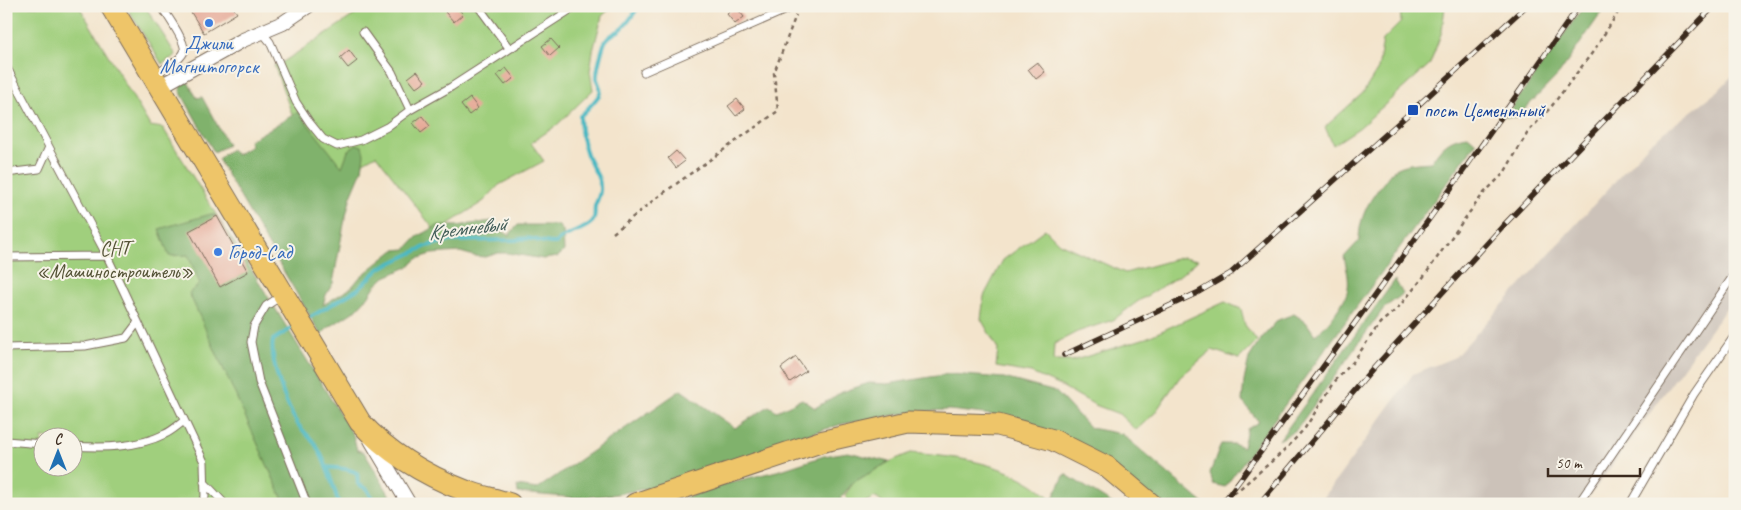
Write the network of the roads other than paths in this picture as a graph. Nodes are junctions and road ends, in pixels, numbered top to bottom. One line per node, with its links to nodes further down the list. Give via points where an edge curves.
1 (161, 6): 12 (lane, via 184,44 184,52)
2 (308, 6): 7 (street)
3 (478, 6): 9 (lane)
4 (576, 6): 9 (lane)
5 (795, 6): 11 (lane)
6 (113, 7): 12 (main road)
7 (262, 32): 12 (street); 13 (lane, via 270,42 296,102 323,139 337,146 361,140)
8 (363, 32): 13 (lane, via 392,72)
9 (509, 48): 13 (lane)
10 (6, 66): 14 (lane)
11 (644, 72)
12 (156, 81): 19 (main road)
13 (410, 110)
14 (49, 147): 15 (lane, via 39,169); 16 (lane)
15 (6, 173)
16 (107, 256): 17 (lane); 20 (lane)
17 (6, 257)
18 (1735, 272): 36 (lane)
19 (286, 298): 24 (main road); 31 (lane, via 266,306 254,326 251,342 259,382)
20 (138, 322): 22 (lane, via 126,338 85,346); 23 (lane)
21 (1735, 335): 37 (lane, via 1694,394)
22 (6, 348)
23 (184, 420): 27 (lane, via 165,434 133,445); 28 (lane, via 204,462)
24 (360, 422): 32 (street); 33 (main road, via 386,447 428,474)
25 (6, 441): 26 (lane)
26 (32, 443)
27 (82, 446)
28 (204, 482): 29 (lane, via 205,497); 30 (lane)
29 (201, 504)
30 (225, 504)
31 (307, 504)
32 (409, 504)
33 (510, 504)
34 (635, 504): 35 (main road, via 820,442 908,422 998,425 1053,440 1107,467)
35 (1151, 504)
36 (1578, 504)
37 (1630, 504)

